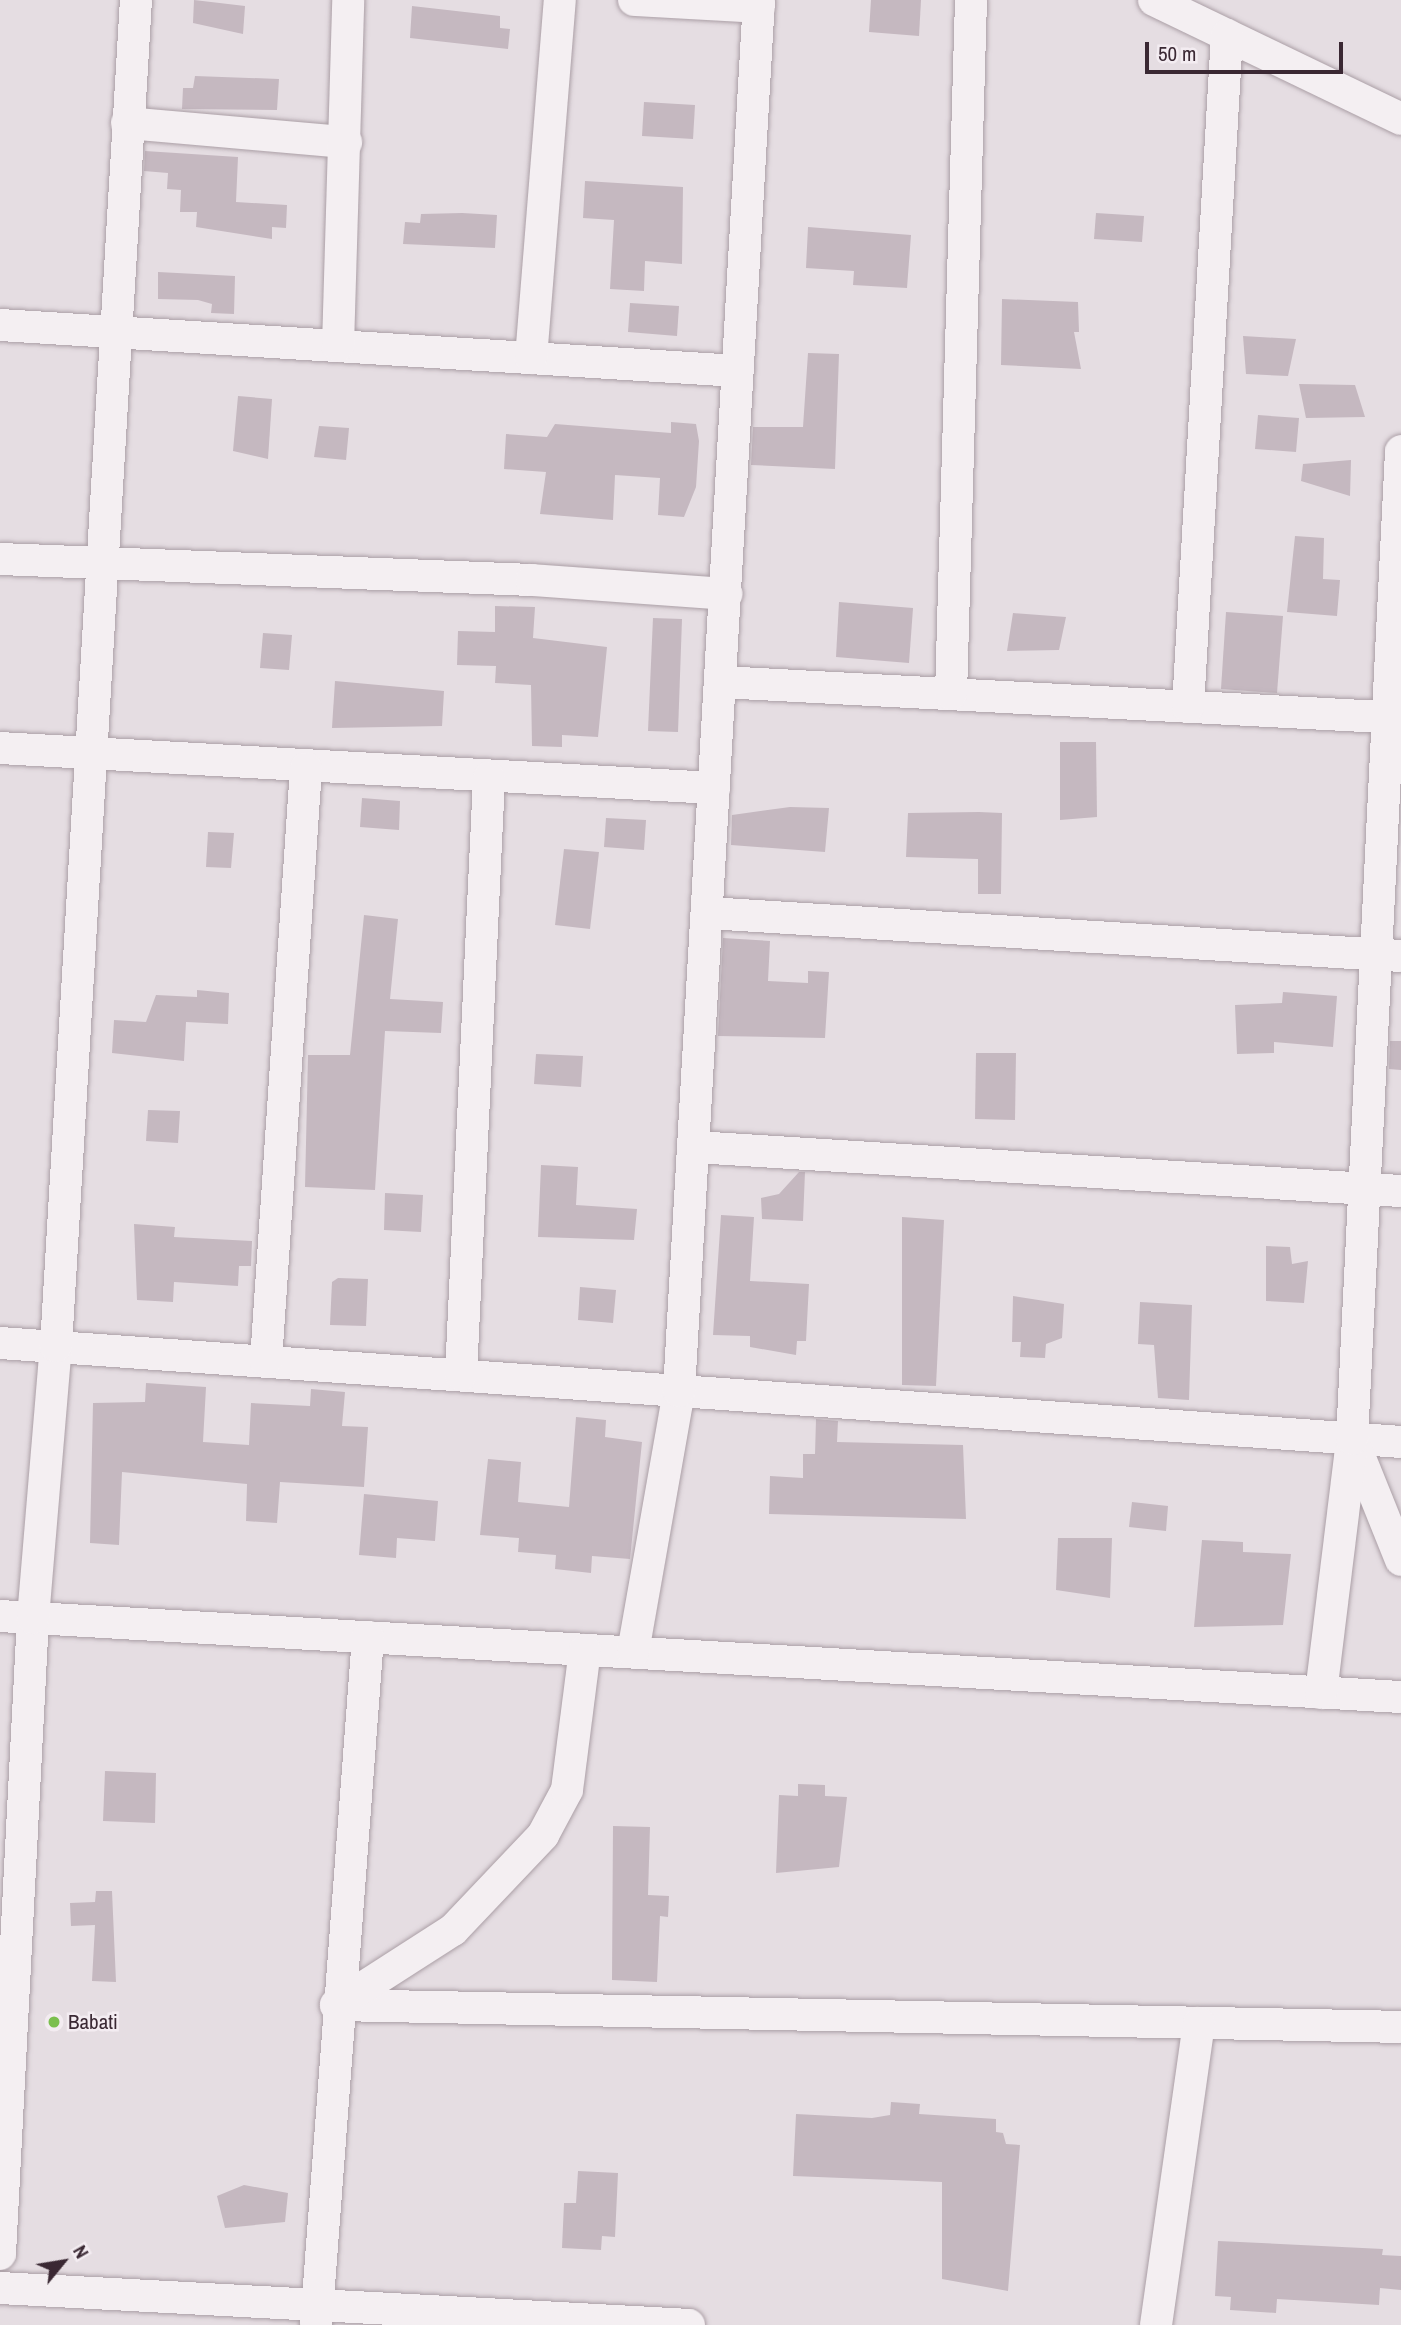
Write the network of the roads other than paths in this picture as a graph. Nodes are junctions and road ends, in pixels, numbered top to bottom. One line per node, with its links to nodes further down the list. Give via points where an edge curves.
1 (136, 0): 10 (street)
2 (348, 0): 11 (street)
3 (560, 0): 15 (street)
4 (634, 0): 7 (street)
5 (971, 0): 22 (street)
6 (1154, 0): 8 (street)
7 (759, 4): 16 (street)
8 (1227, 35): 9 (street); 23 (street)
9 (1401, 120)
10 (127, 123): 11 (street); 13 (street)
11 (346, 142): 14 (street)
12 (0, 325): 13 (street)
13 (116, 332): 14 (street); 19 (street)
14 (338, 346): 15 (street)
15 (531, 358): 16 (street)
16 (738, 371): 20 (street)
17 (1401, 450): 24 (street)
18 (0, 559): 19 (street)
19 (102, 564): 20 (street, via 532,580); 26 (street)
20 (726, 594): 21 (street)
21 (721, 682): 22 (street); 29 (street)
22 (951, 694): 23 (street)
23 (1188, 707): 24 (street)
24 (1395, 718): 31 (street)
25 (0, 748): 26 (street)
26 (90, 753): 27 (street); 36 (street)
27 (306, 768): 28 (street); 37 (street)
28 (489, 778): 29 (street); 38 (street)
29 (714, 788): 30 (street)
30 (708, 913): 31 (street); 32 (street)
31 (1389, 955): 33 (street)
32 (695, 1147): 33 (street); 39 (street)
33 (1365, 1189): 34 (street); 40 (street)
34 (1401, 1191)
35 (0, 1343): 36 (street)
36 (56, 1346): 37 (street); 44 (street)
37 (267, 1362): 38 (street)
38 (461, 1375): 39 (street)
39 (679, 1391): 40 (street); 47 (street)
40 (1352, 1439): 41 (street); 42 (street); 48 (street)
41 (1401, 1442)
42 (1401, 1560)
43 (0, 1616): 44 (street)
44 (33, 1618): 45 (street); 50 (street)
45 (369, 1637): 46 (street); 51 (street)
46 (585, 1650): 47 (street); 51 (street, via 567,1790 543,1835 453,1930)
47 (634, 1653): 48 (street)
48 (1321, 1693): 49 (street)
49 (1401, 1697)
50 (9, 1982): 54 (street)
51 (336, 2005): 52 (street); 56 (street)
52 (1199, 2023): 53 (street); 59 (street)
53 (1401, 2027)
54 (0, 2254)
55 (0, 2288): 56 (street)
56 (316, 2315): 57 (street)
57 (606, 2323): 58 (street)
58 (690, 2325)
59 (1156, 2325)

